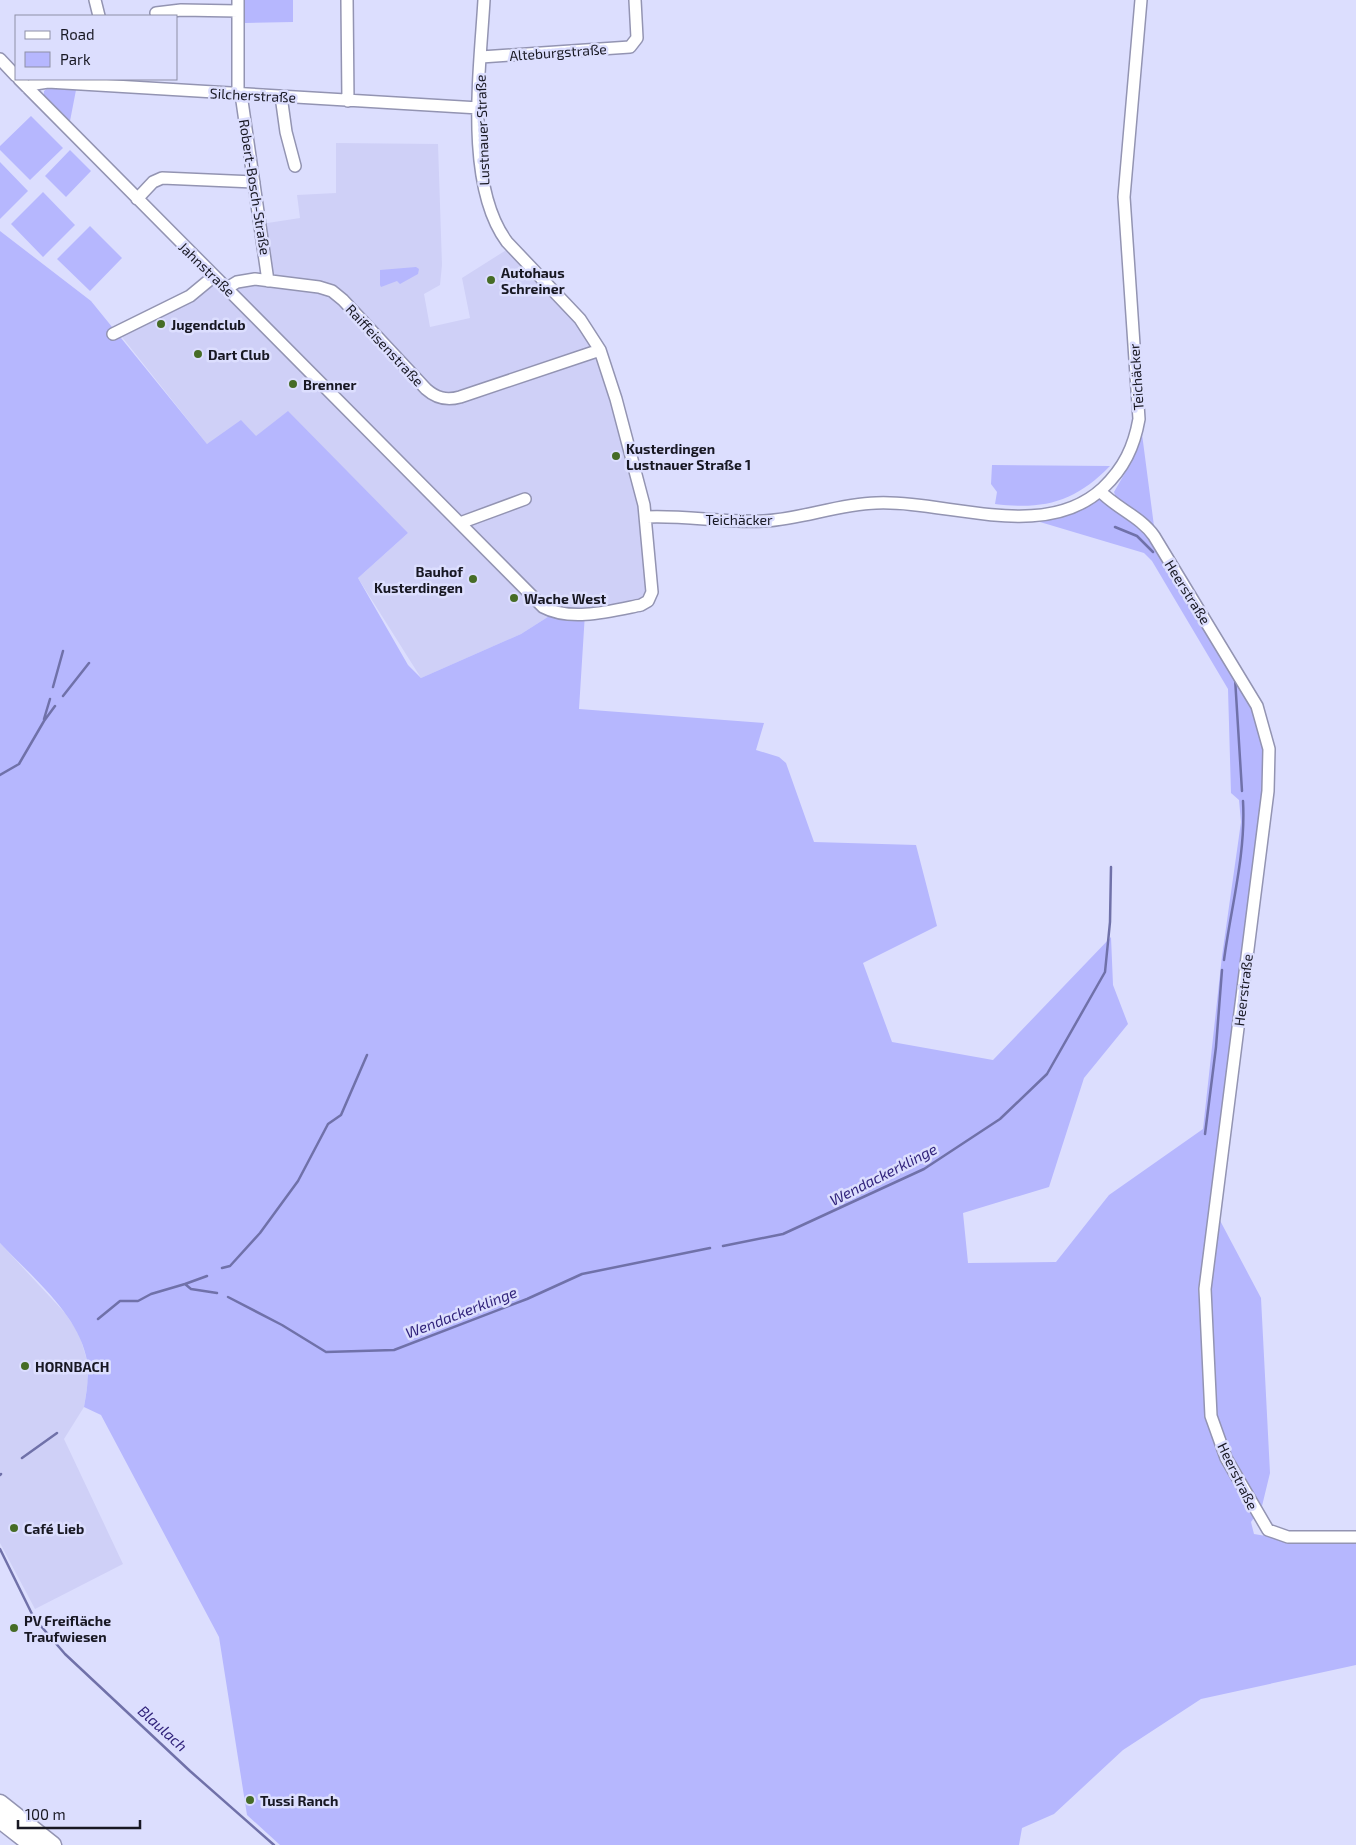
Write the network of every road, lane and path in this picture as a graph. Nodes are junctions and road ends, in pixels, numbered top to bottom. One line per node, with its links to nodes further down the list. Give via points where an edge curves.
1 (96, 0): 8 (street)
2 (347, 0): 16 (street)
3 (484, 0): 9 (street, Lustnauer Straße)
4 (635, 0): 9 (street, Alteburgstraße, via 637,32 630,47)
5 (1141, 0): 26 (street, Teichäcker, via 1124,192 1124,235 1139,419 1126,462)
6 (238, 5): 7 (street); 14 (street, Robert-Bosch-Straße)
7 (156, 13)
8 (99, 15)
9 (481, 57): 17 (street, Lustnauer Straße)
10 (0, 59): 11 (street)
11 (15, 75)
12 (110, 82): 13 (street, Silcherstraße); 14 (street, Silcherstraße)
13 (23, 83): 20 (street, Jahnstraße)
14 (240, 94): 15 (street, Silcherstraße); 19 (street, Robert-Bosch-Straße)
15 (280, 96): 16 (street, Silcherstraße); 18 (street)
16 (348, 101): 17 (street, Silcherstraße)
17 (479, 108): 25 (street, Lustnauer Straße, via 483,186 498,228 518,255 580,319)
18 (295, 166)
19 (254, 182): 20 (street, via 162,178 153,182); 22 (street, Robert-Bosch-Straße)
20 (137, 199): 21 (street, Jahnstraße)
21 (213, 276): 23 (street, Jahnstraße); 24 (street, via 190,296)
22 (268, 281): 23 (street, Raiffeisenstraße, via 244,280); 25 (street, Raiffeisenstraße, via 319,287 338,295 426,389 439,398 460,397)
23 (227, 288): 29 (street, Jahnstraße)
24 (113, 334)
25 (600, 350): 28 (street, Lustnauer Straße)
26 (1100, 491): 28 (street, Teichäcker, via 1071,509 1031,517 892,502 762,521); 31 (street, Heerstraße, via 1154,536 1257,706 1269,749 1268,791 1205,1289 1212,1416 1226,1458 1268,1530 1288,1537)
27 (525, 499): 29 (street)
28 (646, 517): 30 (street, Lustnauer Straße, via 653,582)
29 (460, 524): 30 (street, Jahnstraße, via 543,607 554,613 567,615 641,606)
30 (648, 601)
31 (1356, 1537)
32 (0, 1803): 35 (highway)
33 (3, 1825): 34 (highway)
34 (32, 1845)
35 (53, 1845)

